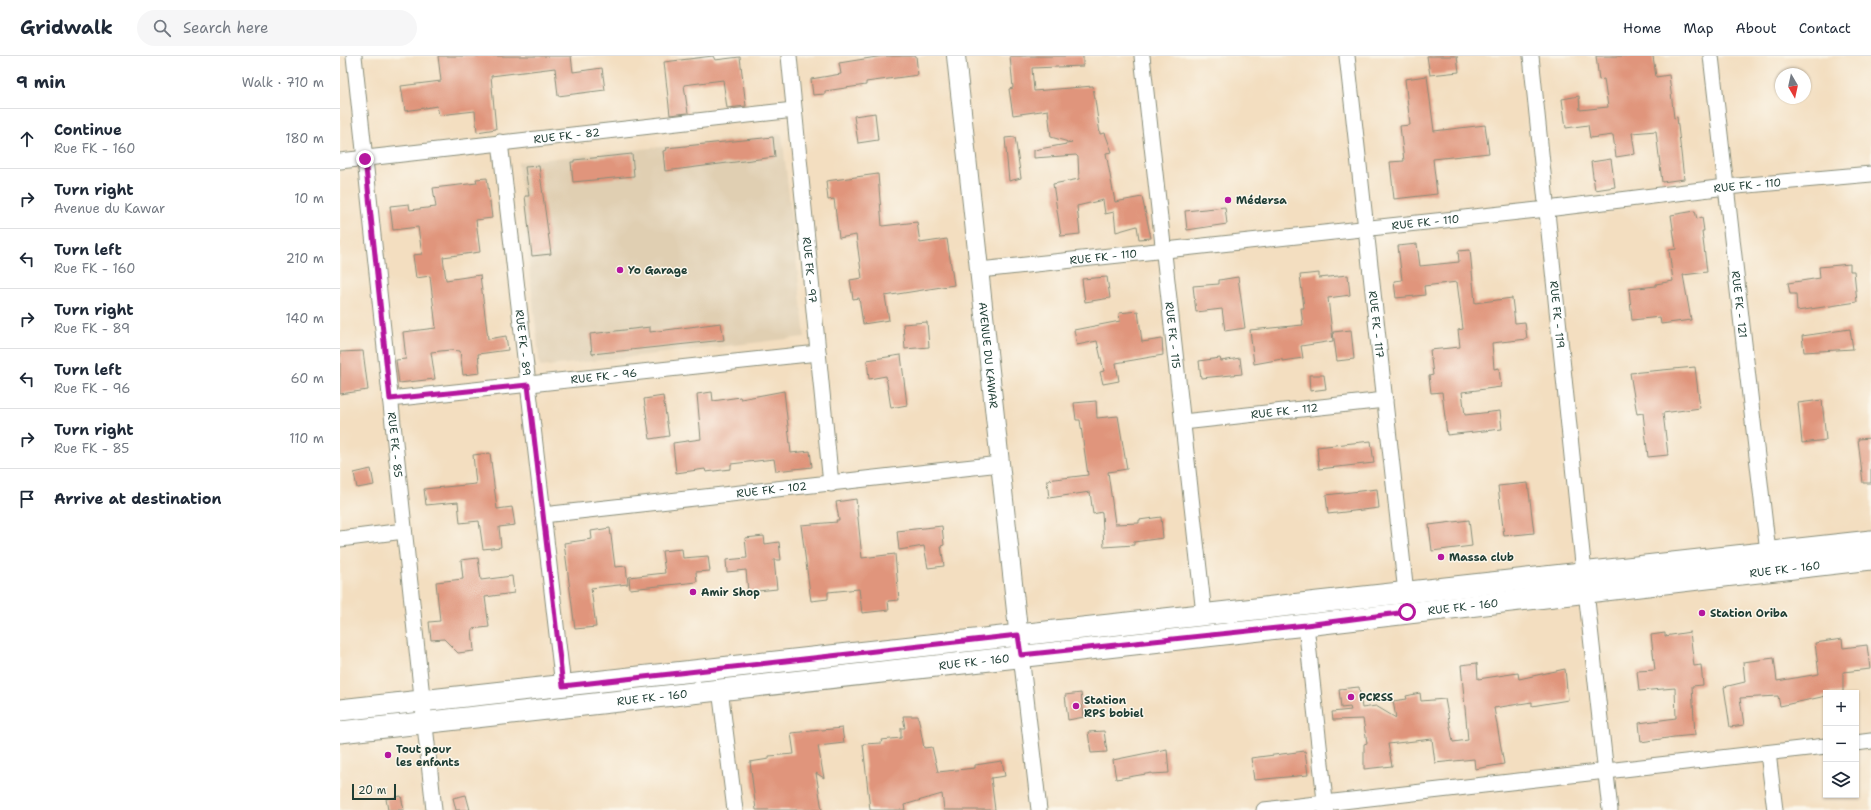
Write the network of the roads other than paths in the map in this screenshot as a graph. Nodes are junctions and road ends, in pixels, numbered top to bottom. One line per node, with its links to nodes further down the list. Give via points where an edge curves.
1 (354, 56): 10 (street, RUE FK - 85)
2 (788, 56): 8 (street, RUE FK - 97)
3 (956, 56): 17 (street, AVENUE DU KAWAR)
4 (1142, 56): 16 (street, RUE FK - 115)
5 (1347, 56): 15 (street, RUE FK - 117)
6 (1531, 56): 14 (street, RUE FK - 119)
7 (1711, 56): 13 (street, RUE FK - 121)
8 (794, 110): 9 (street, RUE FK - 82); 18 (street, RUE FK - 97)
9 (500, 142): 10 (street, RUE FK - 82); 19 (street, RUE FK - 89)
10 (365, 159): 11 (street, RUE FK - 82); 20 (street, RUE FK - 85)
11 (340, 161)
12 (1871, 174): 13 (street, RUE FK - 110)
13 (1726, 187): 14 (street, RUE FK - 110); 29 (street, RUE FK - 121)
14 (1547, 209): 15 (street, RUE FK - 110); 31 (street, RUE FK - 119)
15 (1366, 228): 16 (street, RUE FK - 110); 21 (street, RUE FK - 117)
16 (1164, 250): 17 (street, RUE FK - 110); 22 (street, RUE FK - 115)
17 (980, 270): 23 (street, AVENUE DU KAWAR)
18 (818, 353): 19 (street, RUE FK - 96); 24 (street, RUE FK - 97)
19 (528, 385): 20 (street, RUE FK - 96); 25 (street, RUE FK - 89)
20 (390, 399): 26 (street, RUE FK - 85)
21 (1385, 400): 22 (street, RUE FK - 112); 32 (street, RUE FK - 117)
22 (1183, 422): 33 (street, RUE FK - 115)
23 (1000, 464): 24 (street, RUE FK - 102); 35 (street, AVENUE DU KAWAR)
24 (831, 484): 25 (street, RUE FK - 102)
25 (543, 515): 37 (street, RUE FK - 89)
26 (404, 532): 27 (street); 39 (street, RUE FK - 85)
27 (340, 539)
28 (1871, 541): 29 (main road, RUE FK - 160)
29 (1768, 552): 31 (main road, RUE FK - 160)
30 (1871, 559): 31 (main road, RUE FK - 160)
31 (1585, 583): 32 (main road, RUE FK - 160); 34 (main road, RUE FK - 160); 47 (street, RUE FK - 119)
32 (1406, 593): 33 (main road, RUE FK - 160)
33 (1204, 614): 35 (main road, RUE FK - 160)
34 (1306, 625): 36 (main road, RUE FK - 160); 48 (street)
35 (1018, 635): 36 (street, AVENUE DU KAWAR); 37 (main road, RUE FK - 160)
36 (1021, 655): 38 (main road, RUE FK - 160); 51 (street)
37 (563, 686): 39 (main road, RUE FK - 160)
38 (720, 689): 41 (main road, RUE FK - 160); 50 (street)
39 (422, 701): 40 (main road, RUE FK - 160); 41 (street, RUE FK - 85)
40 (340, 710)
41 (425, 723): 42 (main road, RUE FK - 160); 49 (street, RUE FK - 85)
42 (340, 732)
43 (1871, 741): 44 (street)
44 (1859, 743)
45 (1823, 746): 46 (street)
46 (1768, 753): 47 (street); 54 (street)
47 (1606, 771): 48 (street); 53 (street, RUE FK - 119)
48 (1326, 806): 52 (street)
49 (434, 810)
50 (735, 810)
51 (1039, 810)
52 (1264, 810)
53 (1610, 810)
54 (1775, 810)

